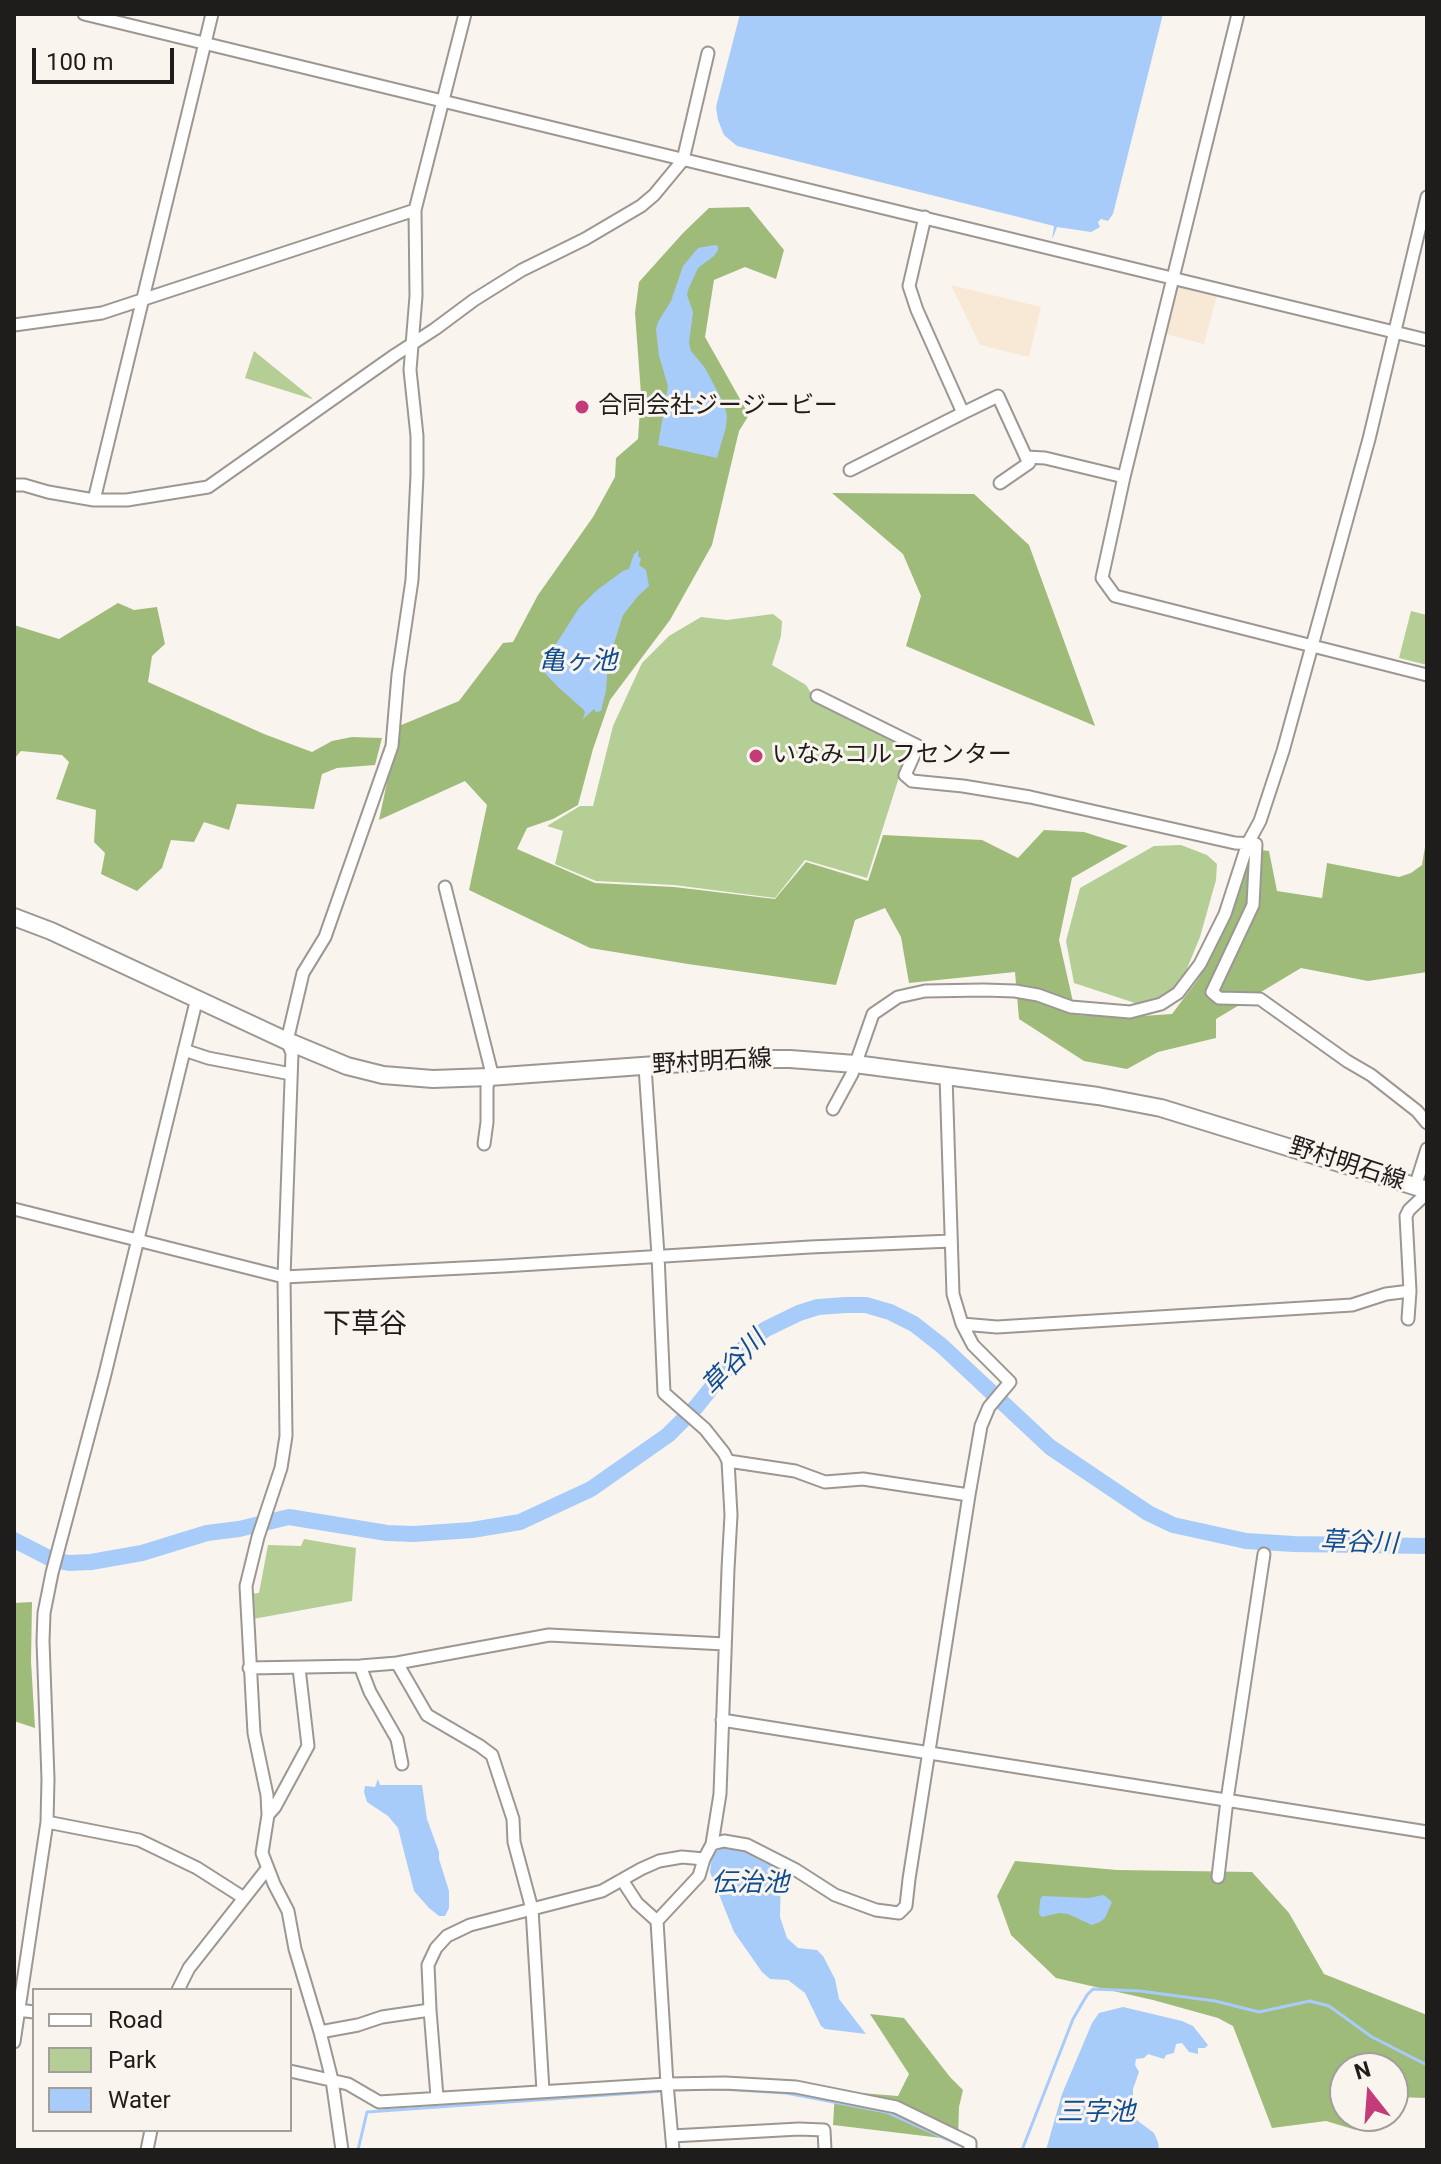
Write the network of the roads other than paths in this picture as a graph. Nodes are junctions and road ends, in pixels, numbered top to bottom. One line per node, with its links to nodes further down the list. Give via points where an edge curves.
1 (84, 14): 5 (street)
2 (212, 14): 5 (street)
3 (465, 14): 7 (street)
4 (1238, 14): 12 (street)
5 (205, 44): 7 (street); 13 (street)
6 (708, 53): 8 (street)
7 (443, 101): 8 (street); 10 (street)
8 (683, 160): 11 (street); 17 (street, via 641,206 522,270)
9 (1427, 197): 15 (street)
10 (415, 210): 13 (street); 17 (street)
11 (925, 217): 12 (street); 18 (street, via 909,286)
12 (1173, 277): 15 (street); 21 (street)
13 (141, 301): 14 (street, via 102,313); 24 (street)
14 (14, 325)
15 (1394, 333): 16 (street); 25 (street)
16 (1427, 340)
17 (412, 344): 24 (street, via 208,487); 32 (street, via 417,475 412,580 392,746 325,937 303,973)
18 (963, 413): 19 (street, via 998,396); 20 (street)
19 (1026, 457): 21 (street); 22 (street, via 1029,463)
20 (850, 470)
21 (1124, 477): 25 (street, via 1102,578 1115,596)
22 (1000, 483)
23 (14, 485): 24 (street)
24 (94, 500)
25 (1311, 646): 26 (street); 28 (street, via 1283,751)
26 (1427, 675)
27 (817, 696): 28 (street, via 918,746 905,775 912,781 1030,797)
28 (1248, 843): 34 (street, via 1225,914 1200,964 1178,993 1161,1004 1111,1012 1015,991 925,991 898,997 873,1014); 40 (street, via 1256,844 1253,905 1212,992 1219,998 1260,999 1371,1075)
29 (445, 887): 38 (street)
30 (14, 917): 31 (main road, 野村明石線)
31 (197, 998): 32 (main road, 野村明石線); 33 (street)
32 (287, 1041): 36 (street); 38 (main road, 野村明石線, via 383,1075)
33 (184, 1050): 36 (street); 45 (street)
34 (855, 1064): 35 (main road, 野村明石線, via 752,1059); 37 (main road, 野村明石線); 39 (street)
35 (645, 1067): 38 (main road, 野村明石線); 47 (street)
36 (291, 1074): 48 (street)
37 (946, 1076): 43 (main road, 野村明石線, via 1161,1108); 46 (street)
38 (489, 1077): 41 (street)
39 (833, 1109)
40 (1427, 1123)
41 (484, 1144)
42 (1427, 1149): 43 (street)
43 (1423, 1190): 49 (street, via 1406,1216)
44 (14, 1209): 45 (street)
45 (136, 1240): 48 (street); 65 (street, via 44,1613)
46 (951, 1241): 47 (street); 51 (street, via 953,1294)
47 (658, 1255): 48 (street); 52 (street, via 664,1393 705,1429)
48 (284, 1277): 58 (street, via 286,1436 246,1586)
49 (1410, 1291): 50 (street); 51 (street, via 1352,1305 997,1327)
50 (1408, 1319)
51 (962, 1324): 53 (street, via 973,1345 1010,1382 981,1426)
52 (728, 1461): 53 (street, via 795,1471 825,1482 863,1479); 55 (street)
53 (969, 1495): 61 (street)
54 (1264, 1554): 63 (street)
55 (725, 1644): 56 (street, via 549,1635); 60 (street)
56 (397, 1663): 57 (street); 73 (street, via 427,1715 492,1755 513,1819)
57 (360, 1666): 59 (street); 62 (street, via 397,1739)
58 (249, 1668): 59 (street); 64 (street)
59 (299, 1668): 64 (street, via 308,1746)
60 (722, 1720): 61 (street); 67 (street)
61 (928, 1754): 63 (street); 67 (street, via 906,1906 899,1913 835,1895 747,1845)
62 (402, 1764)
63 (1227, 1800): 66 (street); 70 (street)
64 (268, 1815): 69 (street, via 262,1853)
65 (47, 1822): 72 (street, via 139,1840); 76 (street)
66 (1427, 1832)
67 (712, 1844): 68 (street)
68 (704, 1859): 71 (street, via 659,1861); 74 (street, via 699,1876)
69 (267, 1869): 72 (street); 79 (street, via 288,1911)
70 (1218, 1877)
71 (622, 1880): 73 (street, via 602,1891); 74 (street)
72 (244, 1898): 75 (street)
73 (532, 1909): 77 (street, via 447,1936 428,1965); 84 (street)
74 (657, 1921): 83 (street)
75 (179, 1988)
76 (18, 2010): 78 (street); 80 (street)
77 (430, 2010): 79 (street); 85 (street)
78 (32, 2012)
79 (320, 2032): 82 (street)
80 (14, 2042)
81 (292, 2071): 82 (street)
82 (332, 2080): 85 (street, via 379,2102); 87 (street)
83 (667, 2084): 84 (street); 86 (street); 90 (street, via 796,2087 896,2107 970,2143)
84 (543, 2091): 85 (street)
85 (437, 2097)
86 (672, 2136): 88 (street); 89 (street, via 824,2130)
87 (342, 2150)
88 (673, 2150)
89 (825, 2150)
90 (970, 2150)

